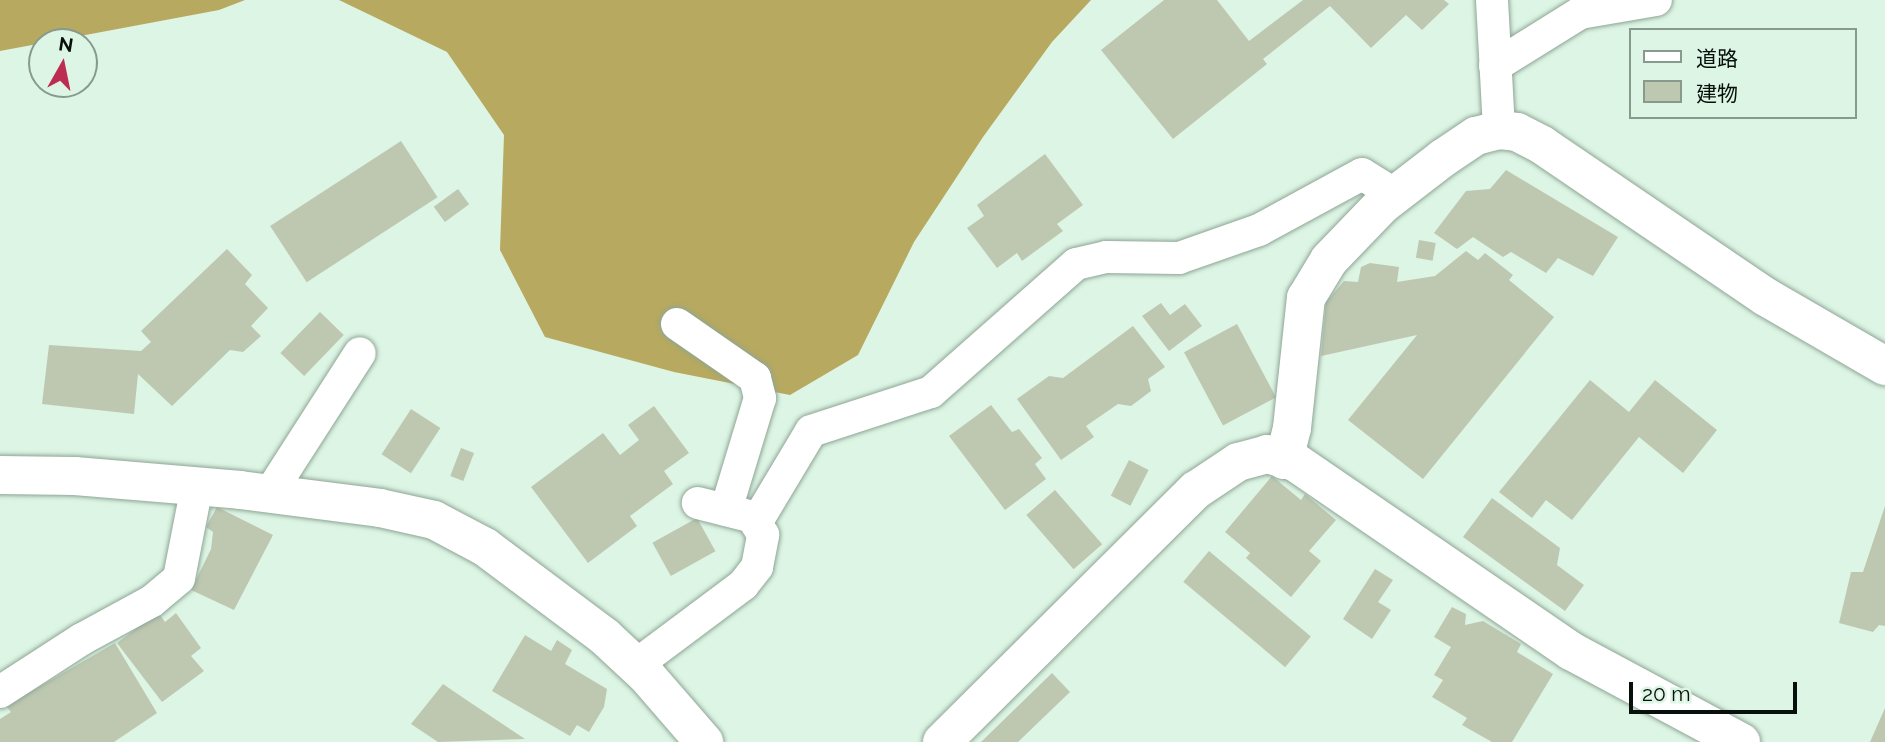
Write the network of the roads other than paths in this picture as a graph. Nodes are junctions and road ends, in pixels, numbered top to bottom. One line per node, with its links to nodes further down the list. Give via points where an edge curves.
1 (1492, 0): 3 (lane)
2 (1656, 0): 3 (lane, via 1580,13)
3 (1495, 66): 4 (lane)
4 (1499, 130): 5 (street, via 1476,136); 8 (street, via 1517,132 1542,145 1766,297)
5 (1395, 195): 9 (street, via 1329,260 1306,298 1293,428); 13 (lane, via 1362,174 1259,230 1179,258 1106,257 1076,264 931,392 811,431)
6 (677, 324): 13 (lane, via 755,378 760,398 712,507 752,517)
7 (360, 353): 12 (lane)
8 (1885, 366)
9 (1284, 460): 17 (street, via 1267,454 1238,462 1196,490); 18 (street, via 1329,485 1571,651)
10 (0, 475): 11 (street)
11 (197, 486): 12 (street); 15 (lane, via 179,578 152,601)
12 (270, 493): 14 (street, via 434,520 485,547)
13 (756, 523): 14 (lane, via 763,535 757,567 743,585)
14 (636, 665): 16 (street)
15 (0, 692)
16 (704, 742)
17 (942, 742)
18 (1741, 742)

